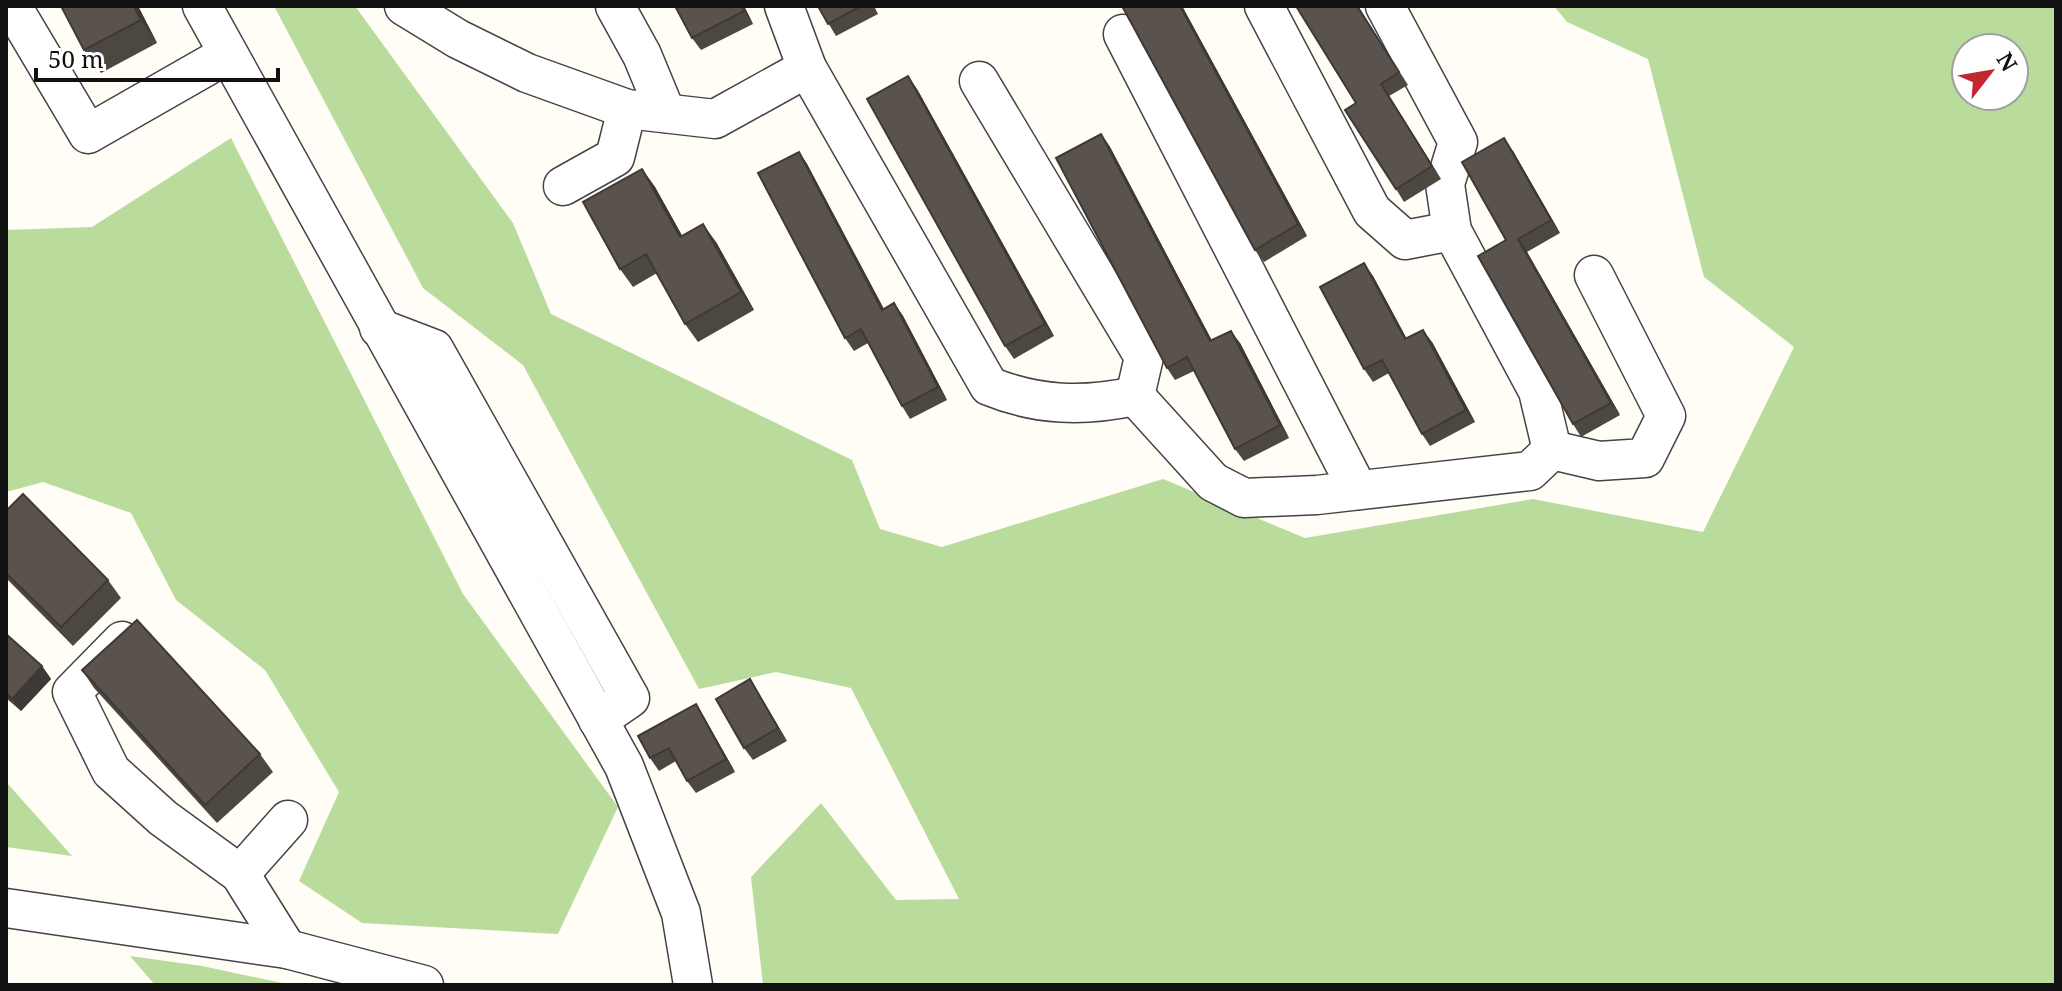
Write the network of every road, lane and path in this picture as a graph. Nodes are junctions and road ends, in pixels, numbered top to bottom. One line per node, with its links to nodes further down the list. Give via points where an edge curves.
1 (12, 6): 9 (street, via 88,134)
2 (202, 6): 9 (street)
3 (404, 6): 12 (street, via 527,73)
4 (615, 6): 13 (street)
5 (784, 6): 10 (street)
6 (1264, 6): 15 (street, via 1372,211 1405,240)
7 (1385, 6): 15 (street, via 1458,142 1445,184)
8 (1123, 34): 19 (street)
9 (228, 54): 26 (street, via 624,766 681,913)
10 (807, 68): 13 (street, via 715,119); 17 (street, via 989,386 1023,400 1092,405)
11 (979, 81): 17 (street, via 1144,357)
12 (627, 109): 13 (street); 14 (street, via 615,157)
13 (666, 113)
14 (563, 186)
15 (1452, 231): 18 (street, via 1538,391)
16 (1594, 275): 18 (street, via 1666,416 1645,458 1599,461)
17 (1135, 396): 19 (street, via 1213,482 1244,498)
18 (1552, 450): 19 (street, via 1530,471)
19 (1358, 490)
20 (135, 627): 22 (street, via 72,692 111,771 163,818)
21 (288, 820): 22 (street)
22 (240, 874): 24 (street)
23 (6, 908): 24 (street)
24 (287, 949): 25 (street)
25 (424, 985)
26 (693, 985)

